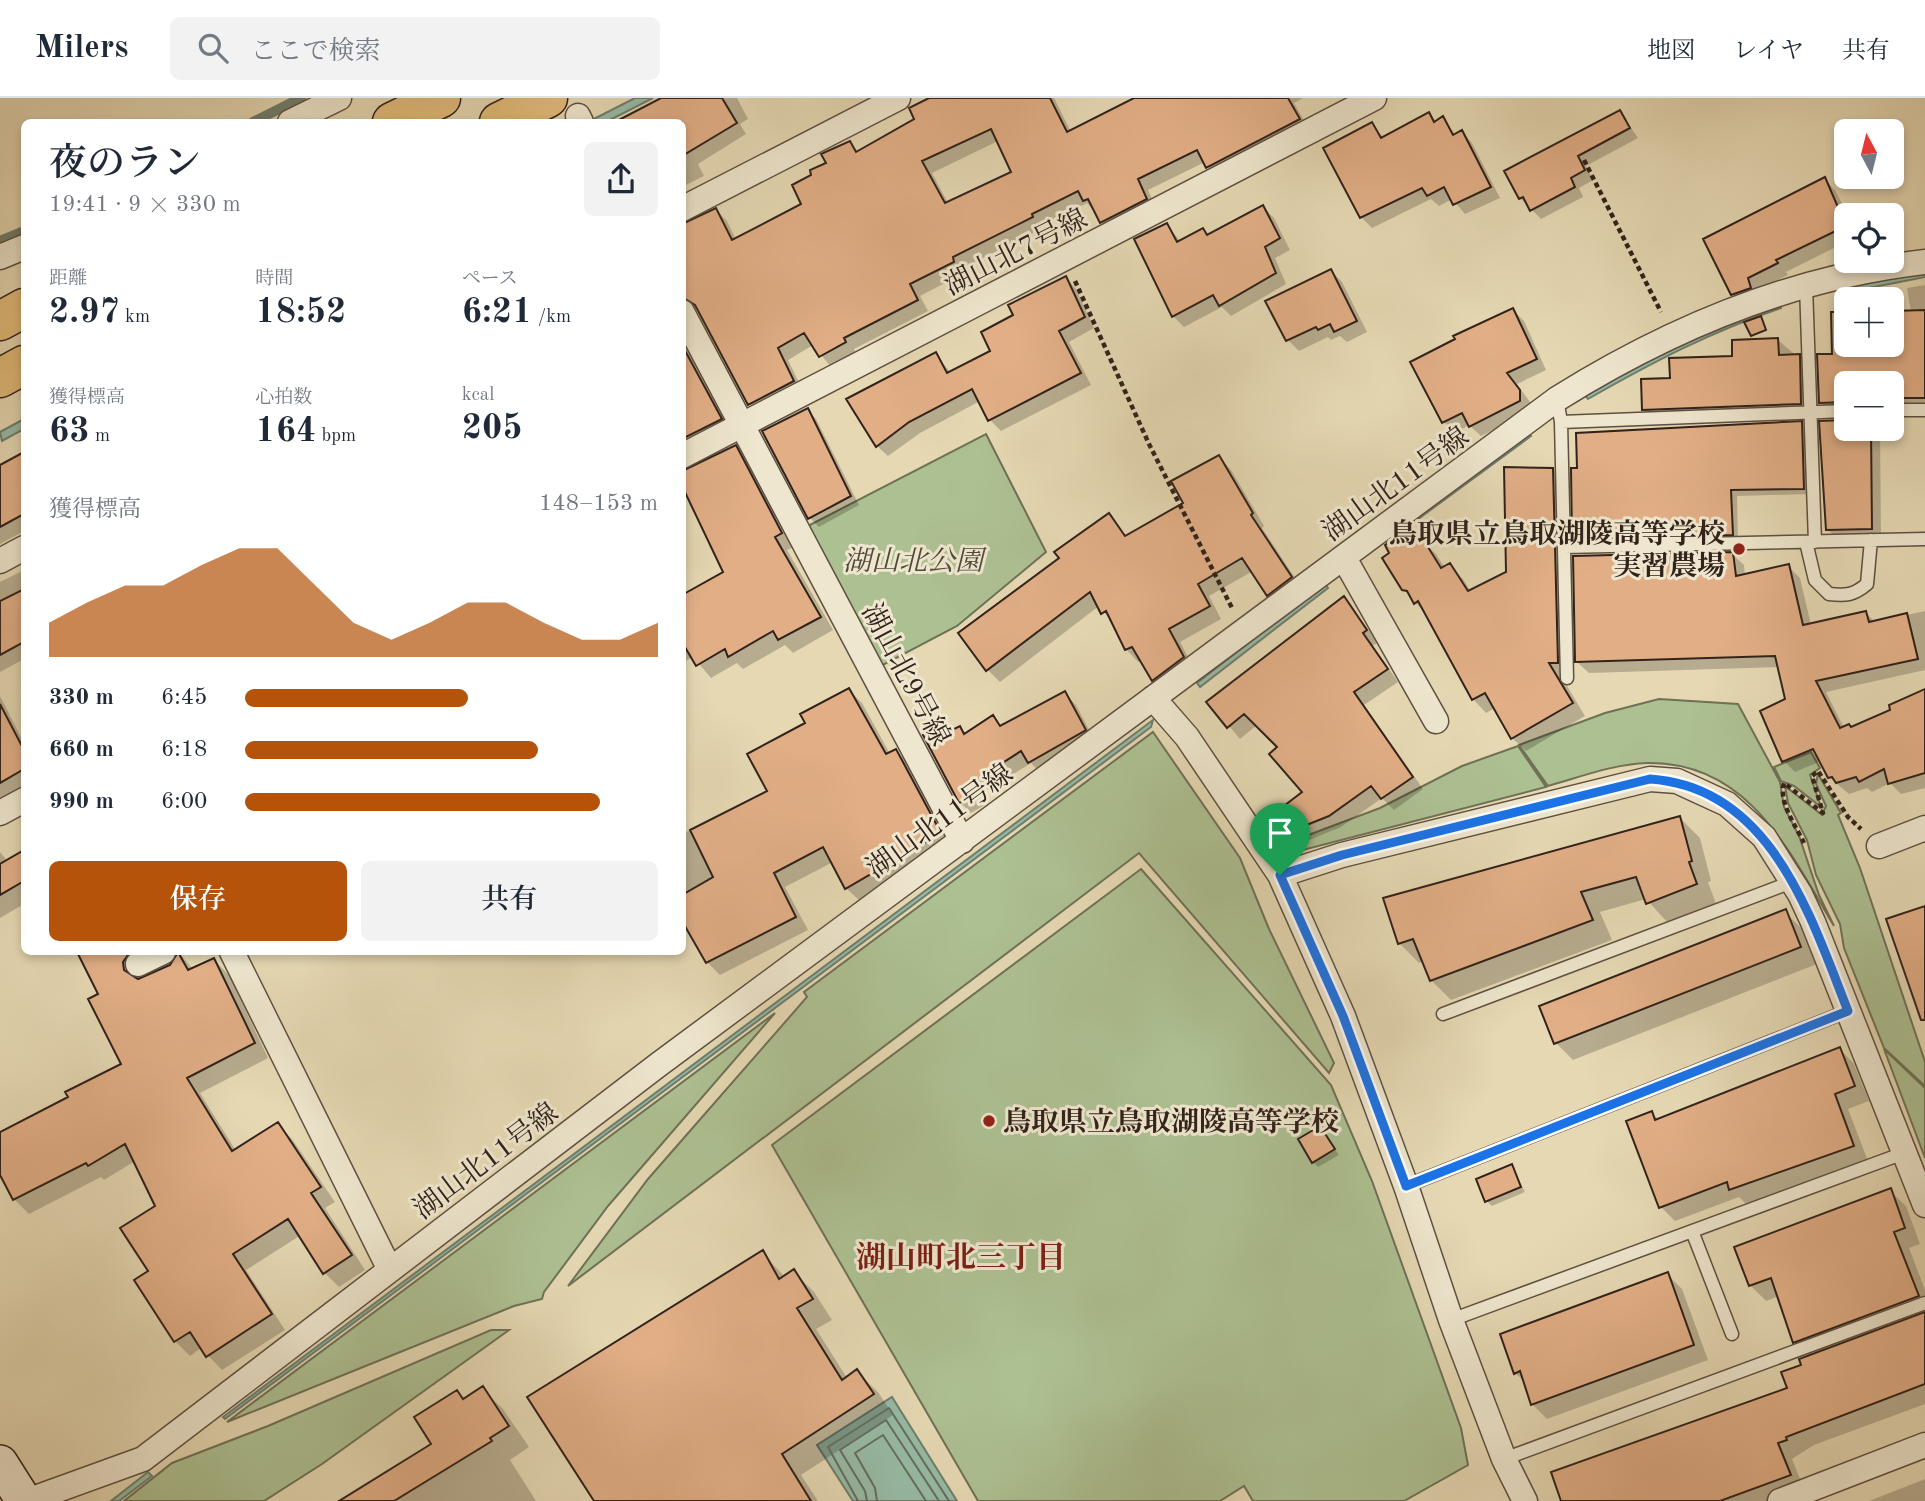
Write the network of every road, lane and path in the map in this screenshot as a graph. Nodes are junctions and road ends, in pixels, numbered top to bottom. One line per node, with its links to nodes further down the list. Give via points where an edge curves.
1 (339, 98): 6 (street)
2 (441, 98): 7 (highway)
3 (898, 98): 10 (street)
4 (1374, 98): 13 (street, 湖山北7号線)
5 (569, 112): 8 (highway)
6 (296, 119)
7 (398, 119)
8 (520, 119)
9 (1584, 160): 19 (path)
10 (686, 207)
11 (21, 248): 12 (street)
12 (0, 257)
13 (1065, 258): 27 (street, 湖山北7号線); 36 (path, via 1149,444)
14 (1925, 262): 15 (street, 湖山北11号線)
15 (1807, 286): 19 (street, 湖山北11号線, via 1768,296); 26 (lane)
16 (21, 310): 18 (highway)
17 (686, 320): 27 (street, 湖山北9号線)
18 (0, 321)
19 (1673, 334): 24 (street, 湖山北11号線)
20 (21, 367): 21 (highway)
21 (0, 379)
22 (1904, 410): 23 (lane)
23 (1925, 410)
24 (1559, 411): 26 (lane); 32 (lane); 34 (street, 湖山北11号線)
25 (1834, 411): 26 (lane)
26 (1811, 412): 31 (lane)
27 (741, 426): 28 (street, 湖山北7号線); 43 (street, 湖山北9号線)
28 (686, 454)
29 (1925, 539): 30 (lane)
30 (1871, 540): 31 (lane); 31 (lane, via 1867,584 1855,594 1843,596 1821,588 1810,566)
31 (1811, 542): 32 (lane)
32 (1564, 547): 37 (lane)
33 (21, 550): 35 (street)
34 (1344, 558): 36 (street, 湖山北11号線); 39 (street)
35 (0, 561)
36 (1244, 631): 38 (street, 湖山北11号線)
37 (1567, 678)
38 (1153, 698): 43 (street, 湖山北11号線); 46 (street, via 1187,737)
39 (1436, 721)
40 (21, 802): 41 (street)
41 (0, 813)
42 (1925, 828): 44 (street)
43 (962, 841): 57 (street, 湖山北11号線)
44 (1879, 846): 45 (path, via 1848,817 1818,771 1812,776 1823,813 1793,788 1784,783 1782,788)
45 (1807, 852)
46 (1280, 875): 47 (street, via 1342,855 1650,779 1678,781 1727,804 1764,837); 54 (street, via 1343,1016)
47 (1792, 882): 51 (street); 52 (lane)
48 (157, 955): 50 (street)
49 (233, 955): 57 (street)
50 (138, 964)
51 (1848, 1011): 53 (street); 54 (lane)
52 (1443, 1014)
53 (1904, 1153): 55 (street); 56 (lane)
54 (1406, 1186): 59 (street)
55 (1925, 1205)
56 (1692, 1231): 59 (lane); 60 (lane)
57 (390, 1270): 64 (street, 湖山北11号線, via 143,1459)
58 (1925, 1303): 62 (lane)
59 (1451, 1320): 62 (street)
60 (1732, 1334)
61 (1925, 1445): 66 (street)
62 (1504, 1459): 65 (street)
63 (0, 1463): 64 (main road)
64 (26, 1501)
65 (1525, 1501)
66 (1780, 1501)

